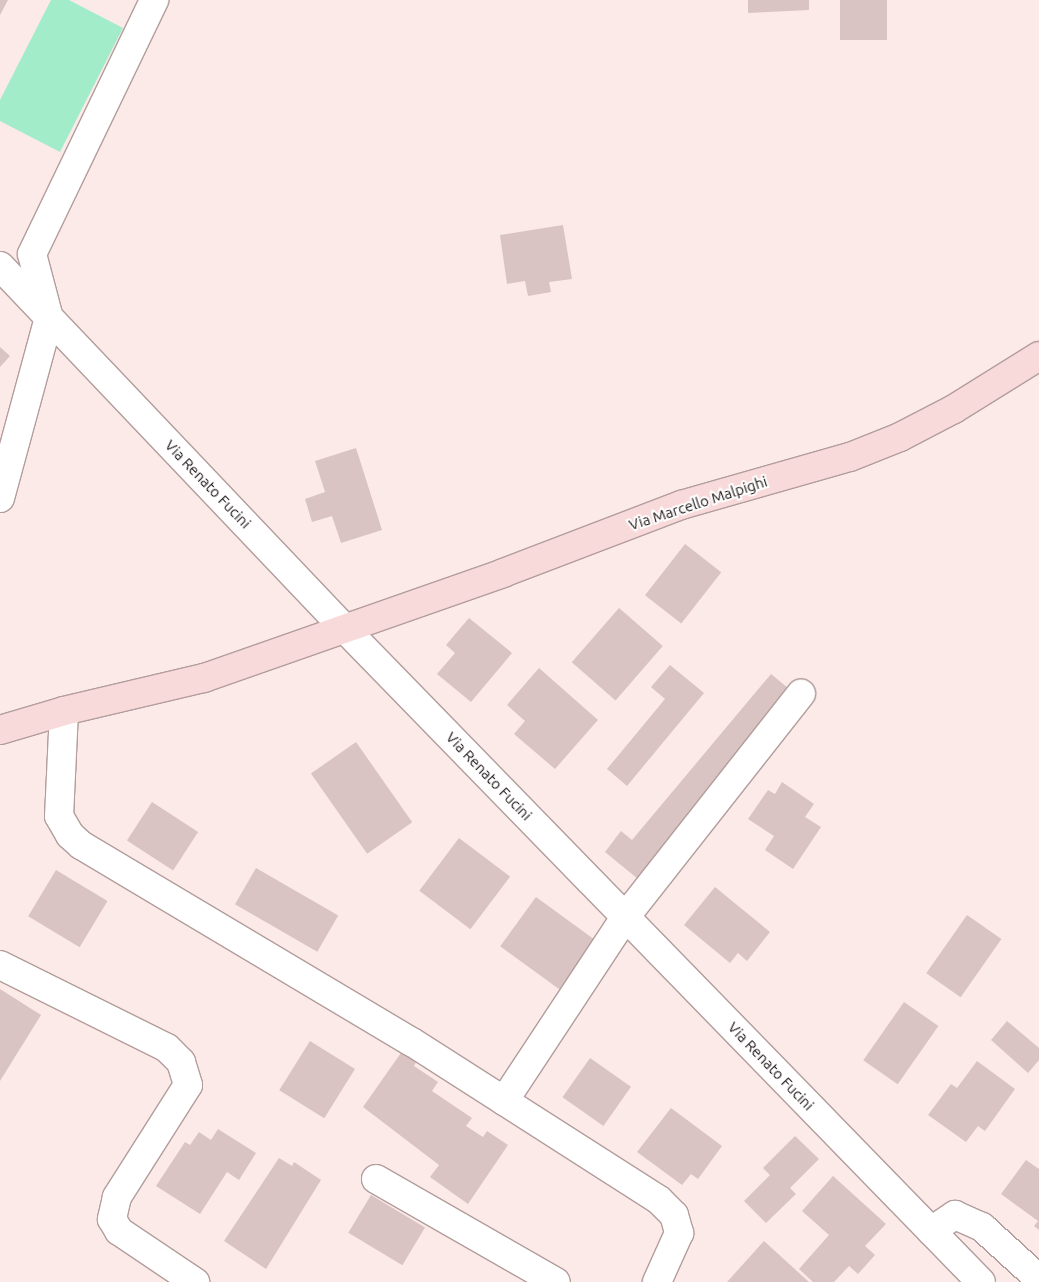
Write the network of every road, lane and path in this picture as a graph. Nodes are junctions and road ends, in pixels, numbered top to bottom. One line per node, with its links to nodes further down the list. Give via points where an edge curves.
1 (154, 0): 3 (street, via 32,254)
2 (0, 266): 3 (street, Via Renato Fucini)
3 (50, 318): 5 (street); 6 (street, Via Renato Fucini)
4 (1039, 356): 6 (main road, Via Marcello Malpighi, via 900,437 850,457 681,506)
5 (0, 498)
6 (346, 630): 8 (main road, Via Marcello Malpighi, via 204,678); 10 (street, Via Renato Fucini)
7 (801, 694): 10 (street)
8 (64, 711): 9 (main road, Via Marcello Malpighi); 12 (street, via 59,816 81,846 404,1037)
9 (0, 730)
10 (626, 916): 12 (street); 14 (street, Via Renato Fucini)
11 (0, 965): 16 (street, via 167,1048 181,1062 188,1085 117,1197 112,1220 119,1231)
12 (504, 1101): 18 (street, via 659,1200 674,1215 679,1233)
13 (376, 1179): 17 (street)
14 (931, 1230): 15 (street, via 955,1215 982,1227); 19 (street, Via Renato Fucini)
15 (1039, 1279)
16 (194, 1282)
17 (556, 1282)
18 (657, 1282)
19 (980, 1282)

